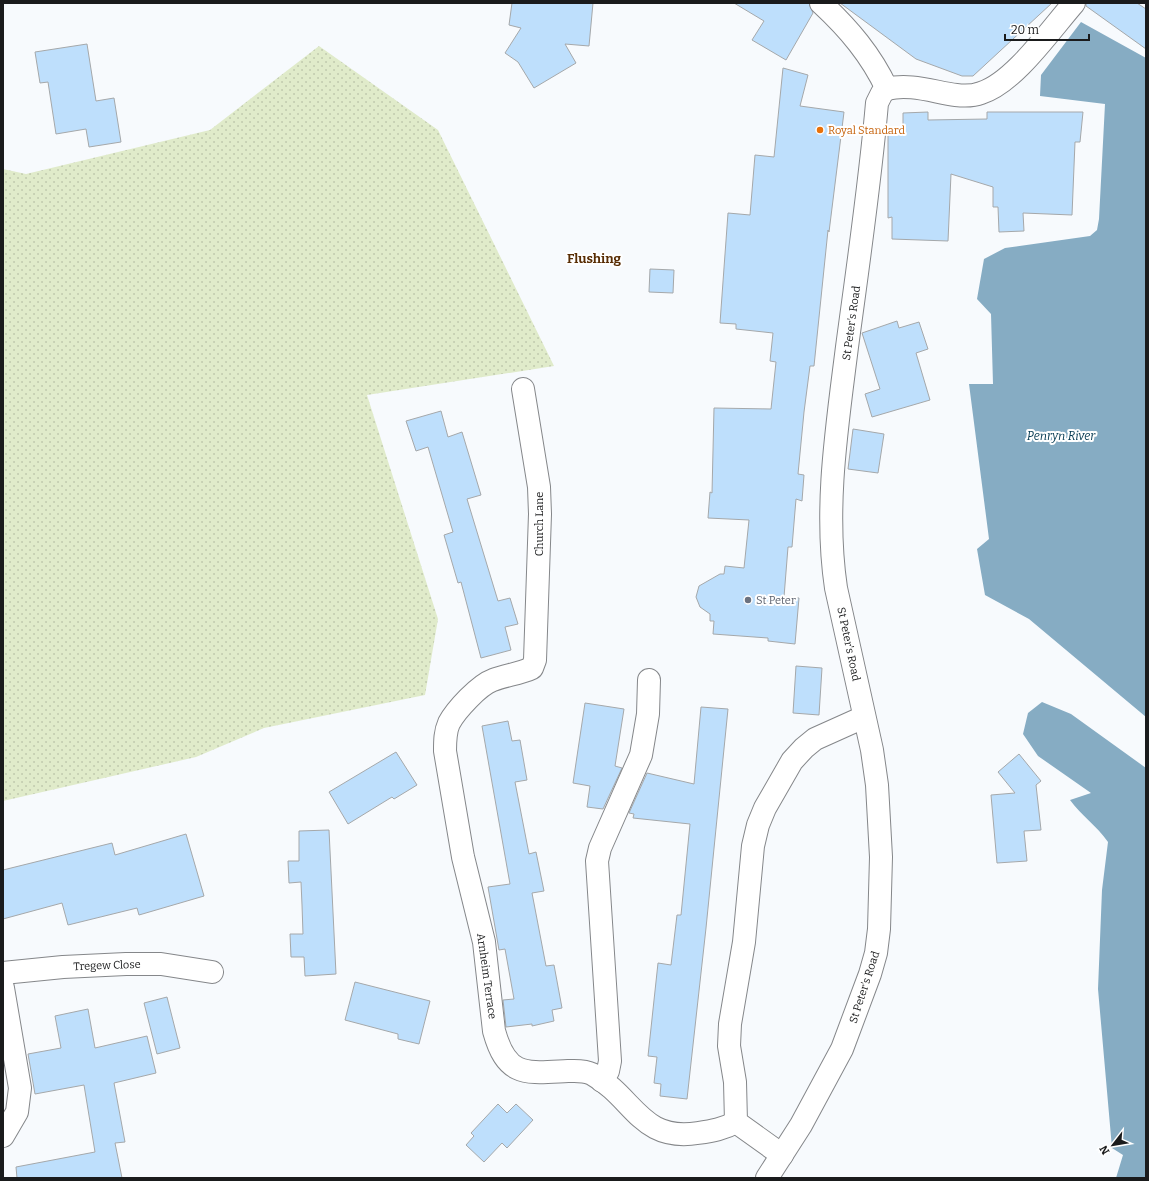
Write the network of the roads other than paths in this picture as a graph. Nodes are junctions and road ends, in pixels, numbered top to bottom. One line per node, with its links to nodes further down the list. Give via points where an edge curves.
1 (821, 3): 3 (street, via 841,21 867,52)
2 (1074, 3): 3 (street, via 1017,69 982,93 965,95 902,87)
3 (887, 89): 7 (street, St Peter's Road, via 877,103 870,182 836,434 831,520 832,561 836,588)
4 (523, 390): 5 (street, Church Lane, via 539,487)
5 (536, 660): 11 (street, Arnheim Terrace, via 532,668 492,680 469,698 450,723 445,736 445,751 463,857 484,942 498,1045 503,1055 519,1070 580,1071)
6 (649, 680): 11 (street, via 648,714 641,755 600,848 597,861 610,1061)
7 (864, 717): 12 (street, via 815,739 804,748 792,761 758,825 753,846 744,942 730,1024 729,1046 735,1082); 14 (street, St Peter's Road, via 873,757 880,821 879,929 876,953 842,1049)
8 (212, 972): 9 (street, Tregew Close, via 161,964 126,964)
9 (3, 973)
10 (3, 988): 13 (street, via 20,1088 17,1112)
11 (602, 1081): 12 (street, Arnheim Terrace, via 647,1123 669,1134 685,1135 714,1131)
12 (736, 1122): 14 (street)
13 (3, 1136)
14 (782, 1155): 15 (street, St Peter's Road)
15 (767, 1178)

